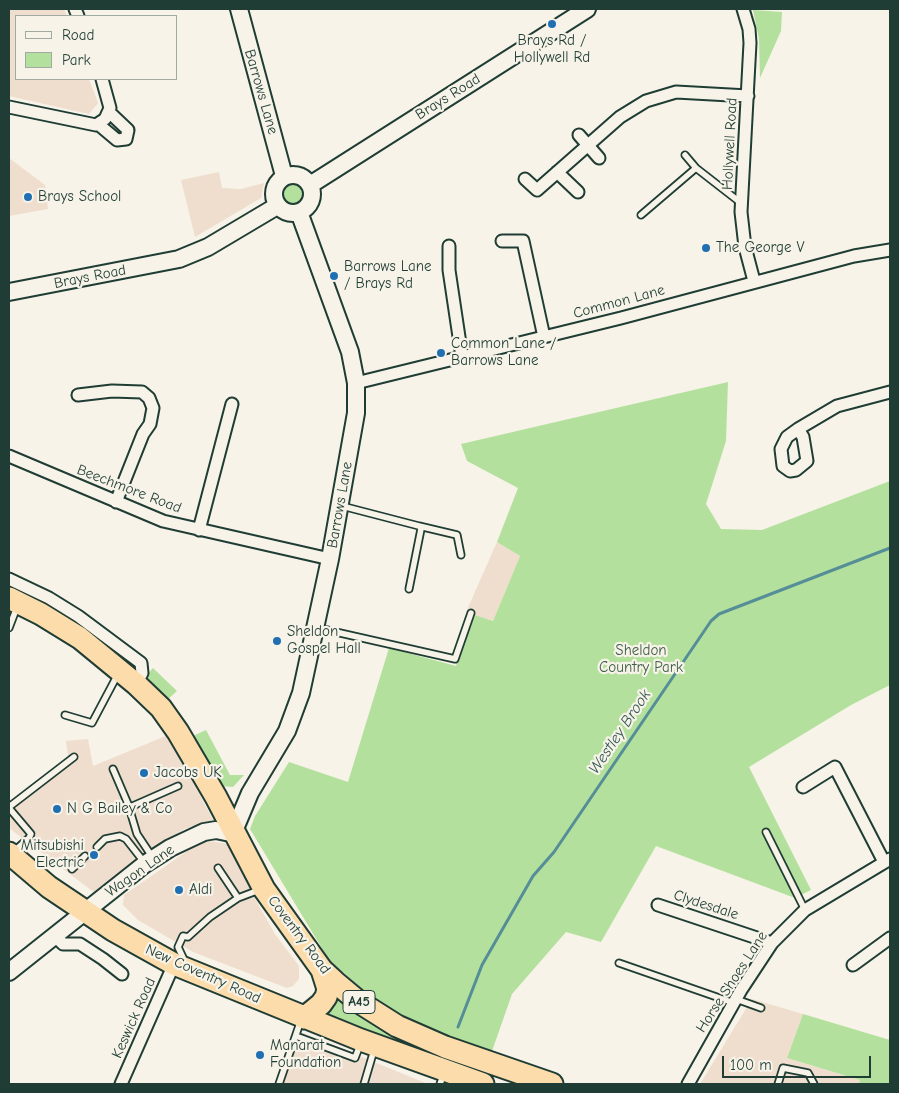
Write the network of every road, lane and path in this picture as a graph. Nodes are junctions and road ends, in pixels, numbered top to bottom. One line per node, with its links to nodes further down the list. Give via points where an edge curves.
1 (239, 9): 15 (street, Barrows Lane)
2 (587, 9): 17 (street, Brays Road)
3 (743, 9): 5 (street, Hollywell Road, via 749,29)
4 (102, 80): 7 (street, via 110,103)
5 (748, 96): 10 (street, via 676,92 654,99 620,117); 19 (street, Hollywell Road)
6 (9, 107): 8 (street, via 89,125)
7 (109, 112): 8 (street); 8 (street, via 128,130 126,139 117,140)
8 (98, 124)
9 (579, 135): 10 (street)
10 (588, 145): 12 (street); 14 (street)
11 (685, 155): 13 (lane)
12 (599, 158)
13 (696, 168): 19 (lane); 22 (lane)
14 (557, 172): 16 (street, via 537,190); 18 (street)
15 (284, 176): 17 (street, via 299,175); 20 (street, via 274,189)
16 (525, 179)
17 (310, 185): 21 (street, via 311,201)
18 (578, 192)
19 (741, 203): 26 (street, Hollywell Road, via 745,247)
20 (277, 206): 21 (street, via 287,212); 27 (street, Brays Road, via 208,247 179,258)
21 (299, 212): 30 (street, Barrows Lane, via 350,352)
22 (641, 216)
23 (502, 241): 28 (street, via 523,241)
24 (449, 246): 29 (street, via 449,270)
25 (890, 250): 26 (street, Common Lane)
26 (754, 281): 28 (street, Common Lane)
27 (9, 292)
28 (544, 338): 29 (street, Common Lane)
29 (462, 357): 30 (street, Common Lane)
30 (356, 383): 37 (street, Barrows Lane, via 356,414)
31 (890, 392): 34 (street, via 837,406)
32 (78, 395): 36 (street, via 142,392 153,408 150,424)
33 (232, 404): 39 (street)
34 (798, 428)
35 (9, 456): 36 (street, Beechmore Road)
36 (116, 502): 39 (street, Beechmore Road, via 162,521)
37 (340, 505): 38 (lane); 41 (street, Barrows Lane)
38 (419, 526): 40 (lane, via 457,535); 43 (lane)
39 (199, 530): 41 (street, Beechmore Road)
40 (461, 555)
41 (330, 559): 46 (street, Barrows Lane)
42 (9, 579): 49 (street, via 78,616 142,663 142,673)
43 (408, 589)
44 (14, 600): 47 (lane); 48 (highway, Coventry Road / A45, via 80,638)
45 (471, 613): 46 (lane, via 455,658)
46 (316, 627): 55 (street, Barrows Lane, via 301,693 287,731)
47 (9, 628)
48 (120, 670): 49 (highway, Coventry Road / A45); 50 (lane, via 92,723)
49 (136, 684): 56 (highway, Coventry Road / A45, via 169,718)
50 (65, 715)
51 (74, 756): 57 (lane)
52 (113, 769): 58 (lane)
53 (178, 786): 58 (lane)
54 (803, 787): 65 (street, via 835,767)
55 (250, 793): 56 (street, via 231,798); 59 (street, Barrows Lane)
56 (216, 797): 59 (highway, Coventry Road / A45)
57 (9, 807): 62 (lane, via 30,834)
58 (128, 808): 64 (lane)
59 (235, 832): 64 (street, Wagon Lane, via 204,832); 68 (highway, Coventry Road / A45)
60 (766, 832): 71 (lane)
61 (97, 847): 64 (lane, via 105,839 120,836)
62 (9, 853): 72 (highway, New Coventry Road / A45, via 49,887)
63 (86, 856): 67 (lane)
64 (149, 861): 72 (street, Wagon Lane)
65 (887, 861): 71 (street, Horse Shoes Lane)
66 (218, 868): 69 (lane)
67 (72, 869)
68 (255, 891): 69 (lane); 79 (highway, Coventry Road / A45)
69 (238, 898): 78 (lane, via 188,936 183,936 178,948)
70 (658, 905): 75 (street, Clydesdale)
71 (805, 910): 75 (street, Horse Shoes Lane)
72 (86, 911): 73 (street, Wagon Lane); 78 (highway, New Coventry Road / A45, via 116,932)
73 (54, 935): 80 (street, Wagon Lane); 81 (street, via 63,944 80,944)
74 (890, 938): 77 (street)
75 (772, 943): 82 (street, Horse Shoes Lane)
76 (619, 963): 82 (lane)
77 (853, 965)
78 (183, 967): 84 (highway, New Coventry Road / A45); 88 (street, Keswick Road)
79 (322, 970): 84 (highway, via 328,989 326,997); 86 (highway, Coventry Road / A45, via 359,1002 397,1026)
80 (9, 972)
81 (122, 974)
82 (735, 1001): 83 (lane); 94 (street, Horse Shoes Lane)
83 (761, 1008)
84 (301, 1024): 85 (highway, A45); 89 (lane)
85 (368, 1043): 87 (highway, A45); 90 (lane)
86 (445, 1047): 92 (highway, via 475,1068); 93 (highway, Coventry Road / A45)
87 (442, 1078): 91 (highway, A45)
88 (121, 1084)
89 (279, 1084)
90 (364, 1084)
91 (483, 1084)
92 (522, 1084)
93 (552, 1084)
94 (688, 1084)
95 (778, 1084): 96 (lane, via 783,1068 808,1073)
96 (814, 1084)

